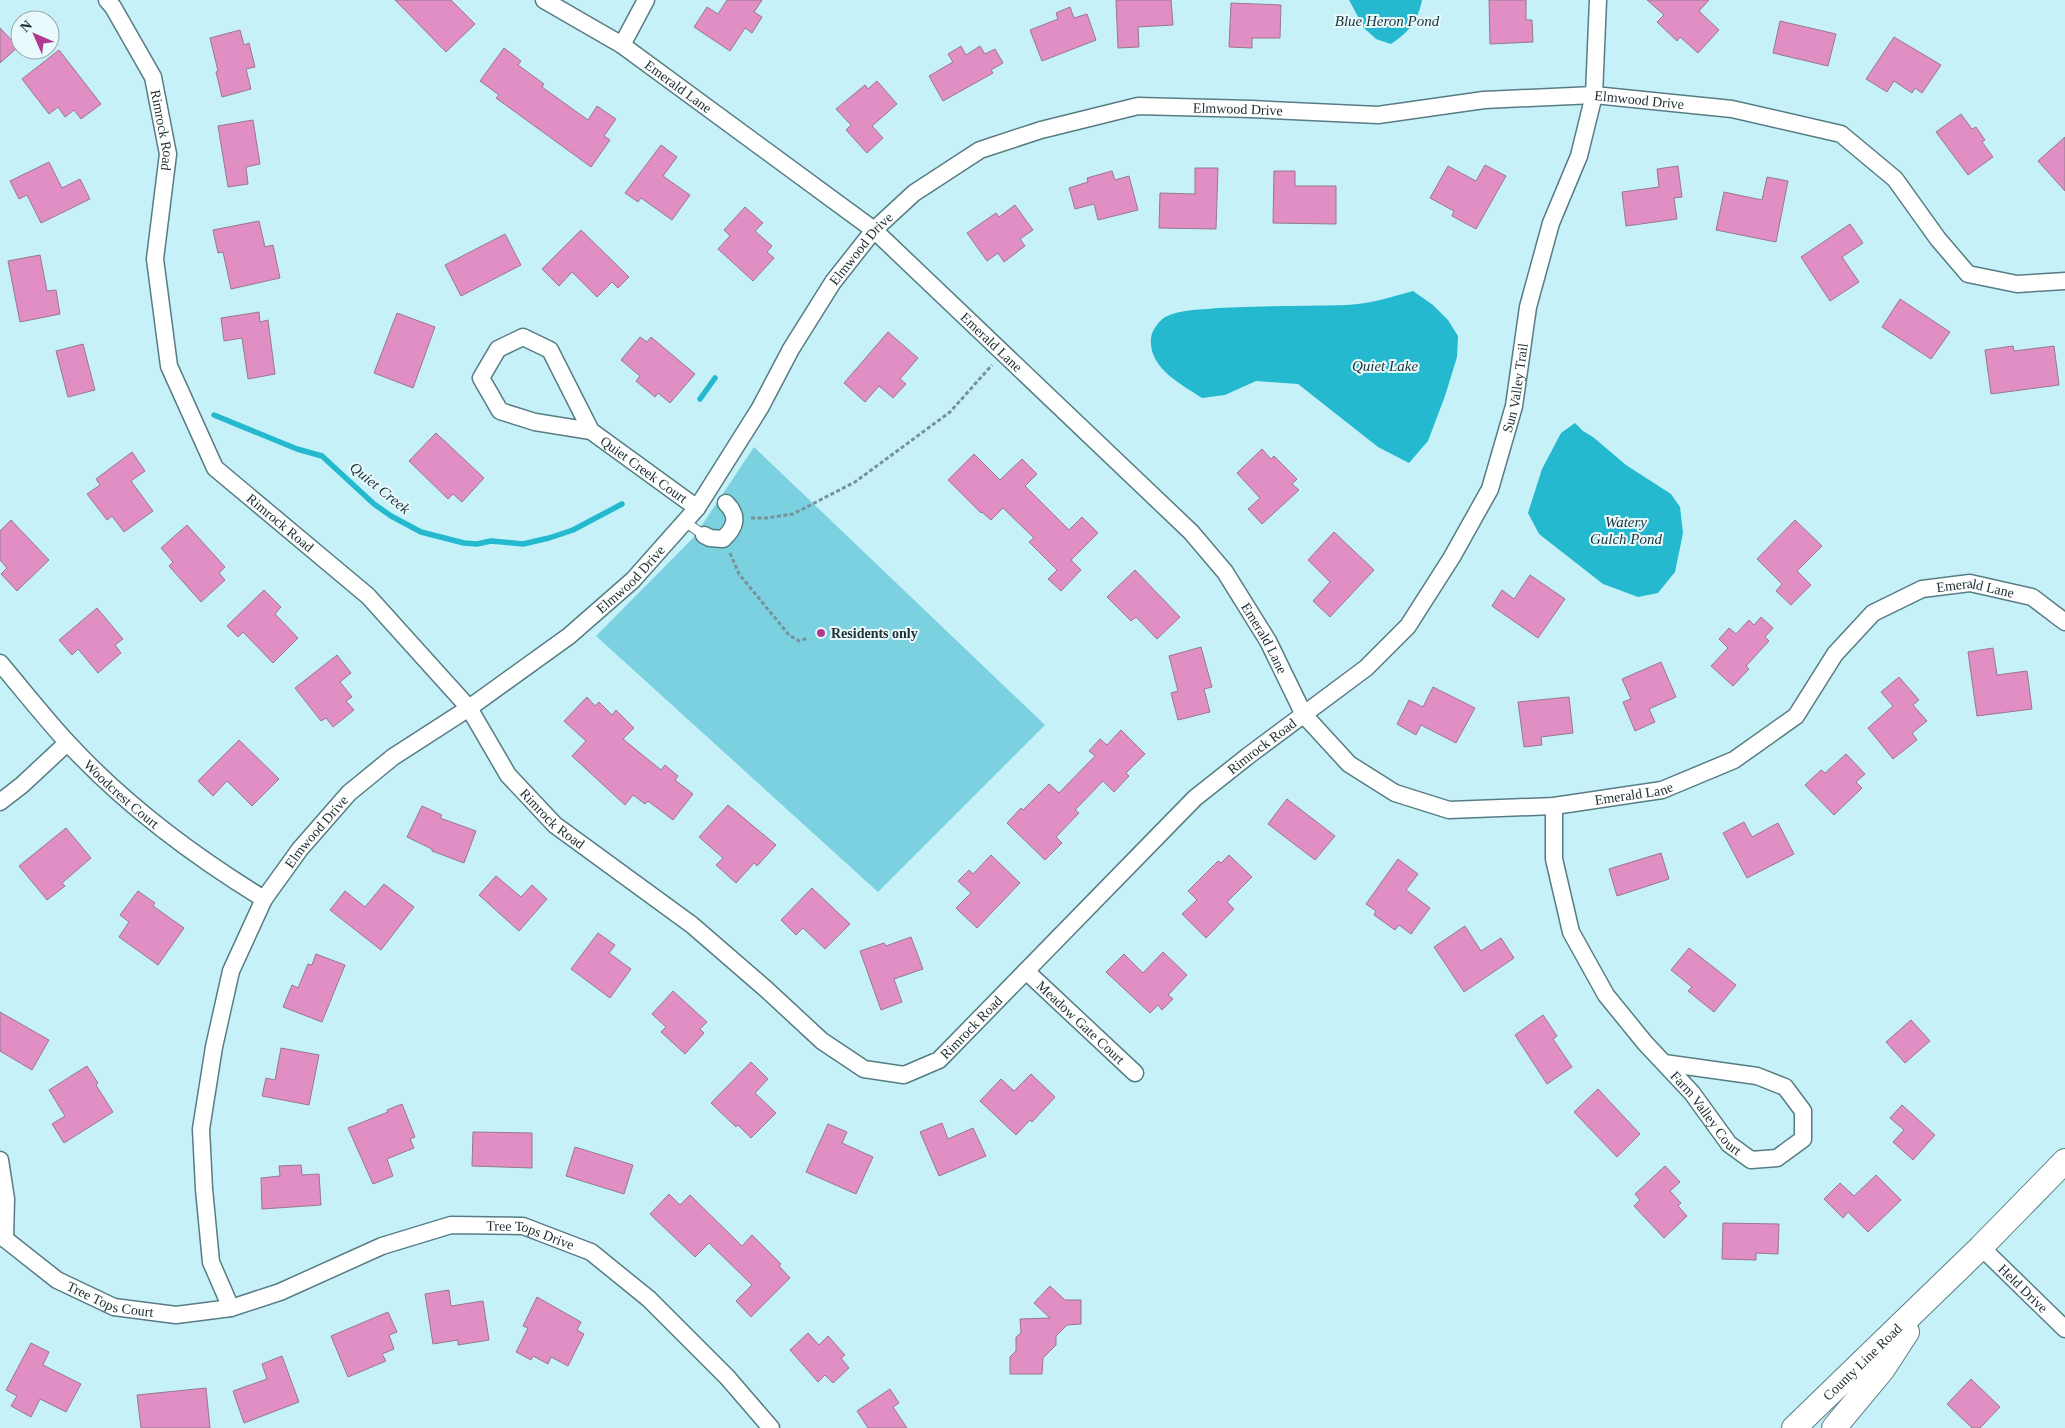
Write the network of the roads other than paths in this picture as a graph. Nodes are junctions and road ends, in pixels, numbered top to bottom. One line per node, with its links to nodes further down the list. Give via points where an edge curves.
1 (107, 0): 16 (street, Rimrock Road, via 153,77 168,154 155,259 169,366 215,468 368,596)
2 (544, 0): 5 (street, Emerald Lane)
3 (646, 0): 5 (street)
4 (1598, 0): 6 (street, Sun Valley Trail)
5 (622, 45): 7 (street, Emerald Lane)
6 (1594, 95): 7 (street, Elmwood Drive, via 1484,100 1378,115 1138,106 1041,130 980,150 914,193); 8 (street, Elmwood Drive, via 1732,109 1841,134 1895,179 1968,274 2017,284); 17 (street, Sun Valley Trail, via 1579,156 1551,223 1528,308 1514,406 1490,488 1452,557 1408,626 1366,668)
7 (874, 230): 10 (street, Elmwood Drive, via 828,290 791,349); 17 (street, Emerald Lane, via 1191,532 1224,572 1268,640)
8 (2065, 281)
9 (591, 431): 9 (street, Quiet Creek Court, via 550,350 523,337 498,348 481,378 500,411 535,422); 11 (street, Quiet Creek Court)
10 (717, 497): 11 (street, Elmwood Drive); 13 (street, via 735,517 735,524 723,539)
11 (697, 508): 12 (street, Elmwood Drive)
12 (685, 522): 13 (lane); 16 (street, Elmwood Drive, via 633,580 569,636)
13 (704, 535)
14 (2065, 622): 20 (street, Emerald Lane, via 2032,597 1970,583 1922,589 1873,613 1835,654 1796,716 1734,760 1662,790)
15 (0, 663): 18 (street, Woodcrest Court)
16 (469, 708): 21 (street, Elmwood Drive, via 393,757 349,793 300,849); 22 (street, Rimrock Road, via 508,774 556,825 692,925 822,1041 864,1070 904,1075 939,1060)
17 (1304, 714): 20 (street, Emerald Lane, via 1349,764 1395,793 1449,810); 22 (street, Rimrock Road, via 1194,798)
18 (67, 742): 19 (street); 21 (street, Woodcrest Court, via 138,810 212,867)
19 (0, 802)
20 (1554, 806): 23 (street, Farm Valley Court, via 1554,859 1571,932 1606,995)
21 (264, 899): 30 (street, Elmwood Drive, via 231,971 214,1047 201,1130 211,1262)
22 (1026, 971): 24 (street, Meadow Gate Court)
23 (1664, 1063): 23 (street, Farm Valley Court, via 1692,1093 1729,1144 1751,1160 1777,1158 1803,1139 1804,1111 1785,1088 1757,1076)
24 (1135, 1073)
25 (0, 1160): 27 (street, Tree Tops Court, via 6,1199)
26 (2065, 1161): 28 (main road, County Line Road)
27 (2, 1237): 30 (street, Tree Tops Court, via 57,1280 114,1307 176,1315)
28 (1981, 1246): 29 (main road, County Line Road); 31 (street, Held Drive)
29 (1932, 1295): 33 (main road, County Line Road); 34 (main road, County Line Road, via 1883,1369)
30 (230, 1308): 32 (street, Tree Tops Drive, via 280,1292 382,1246 451,1225 523,1226 591,1252 649,1299 728,1377)
31 (2065, 1329)
32 (771, 1428)
33 (1794, 1428)
34 (1834, 1428)

